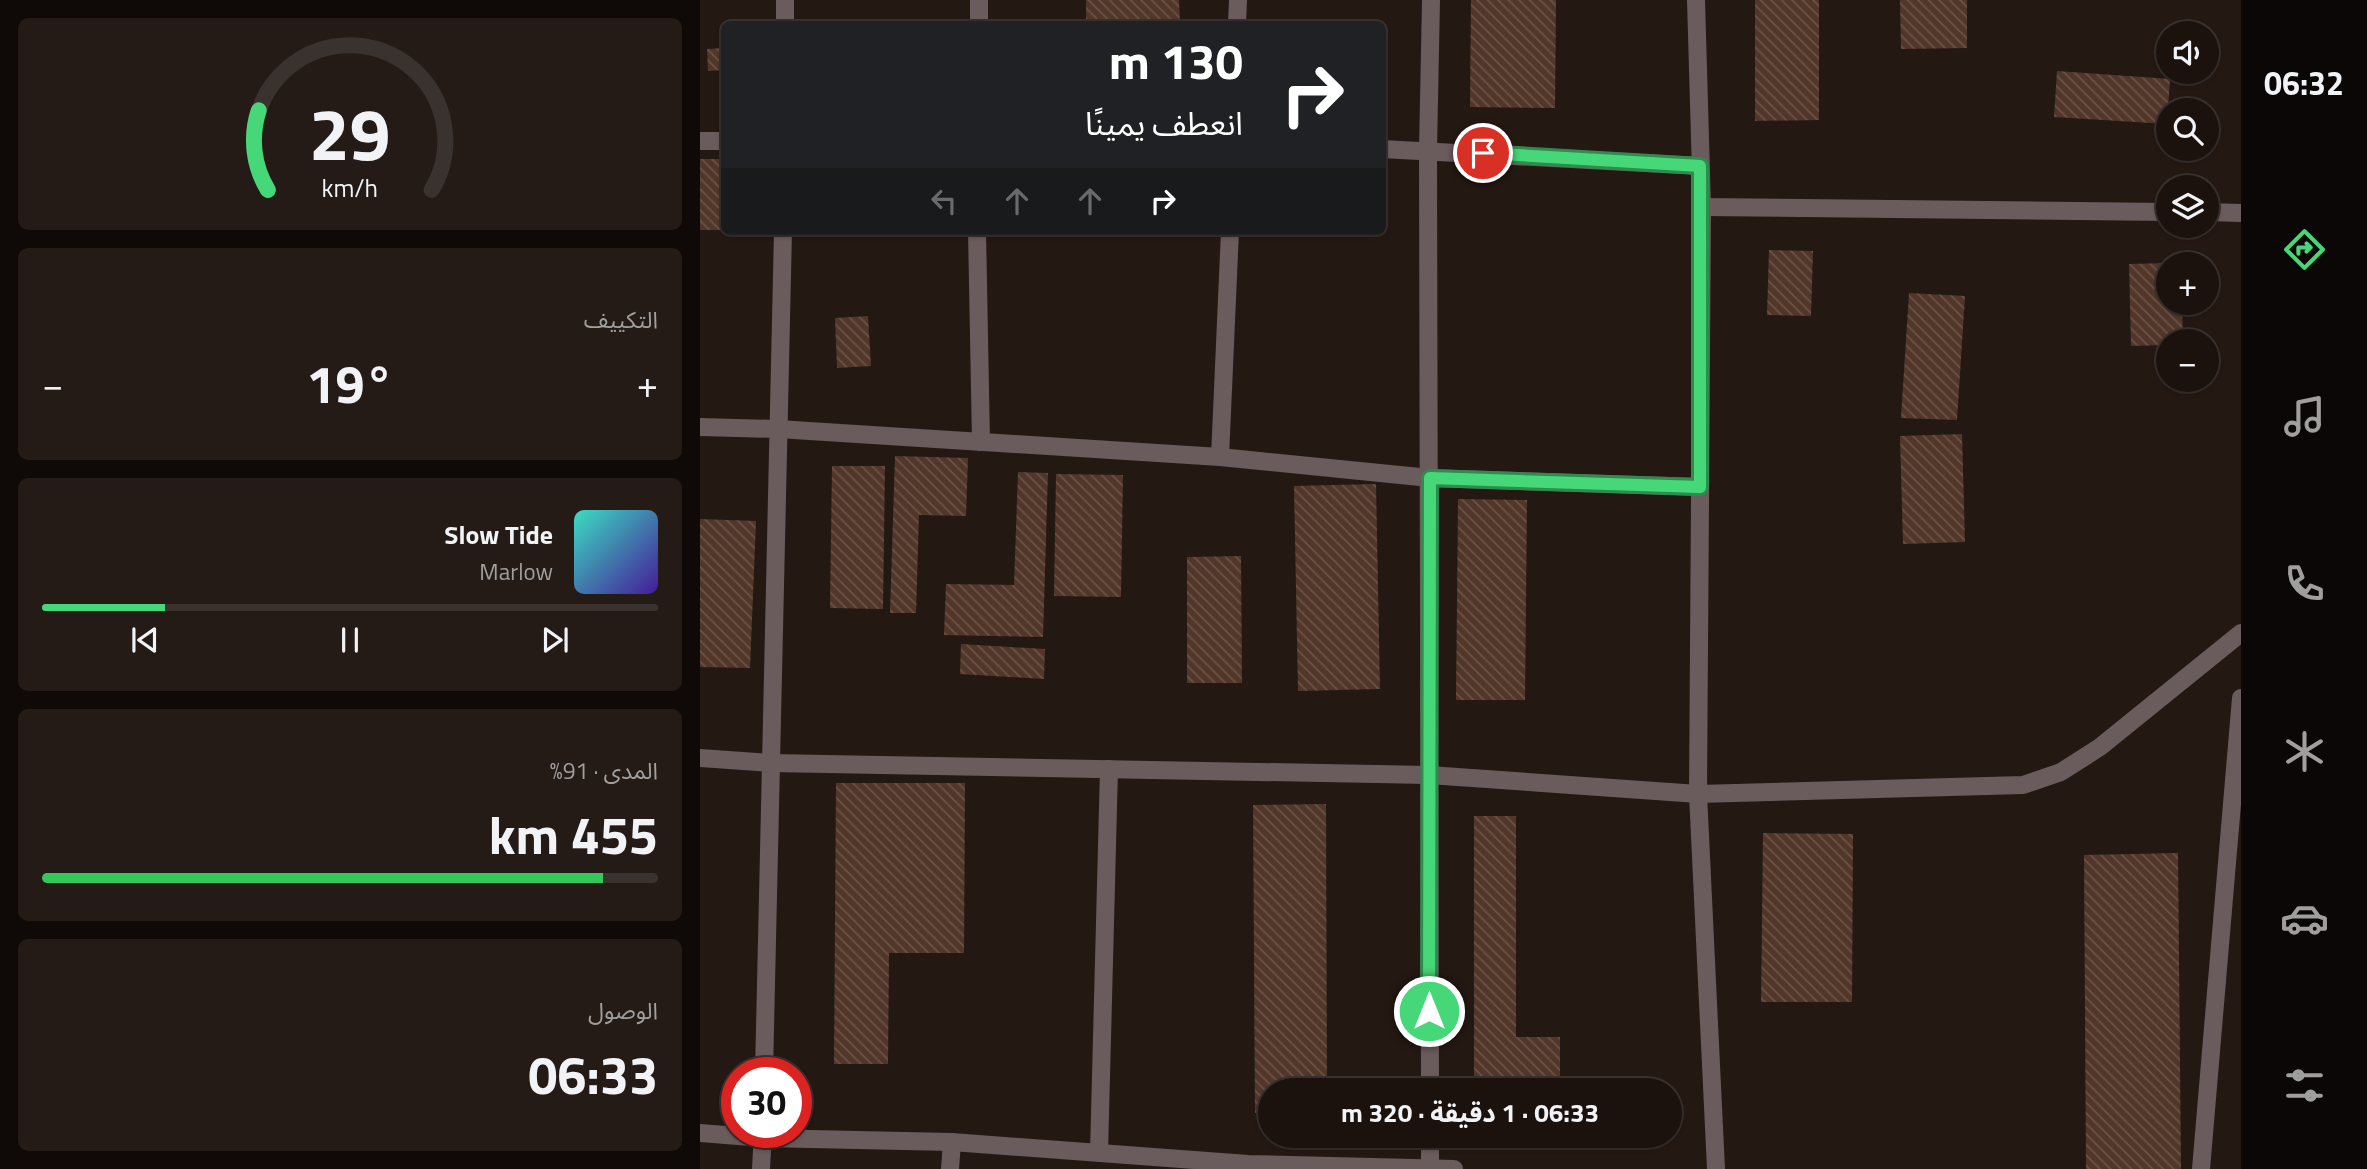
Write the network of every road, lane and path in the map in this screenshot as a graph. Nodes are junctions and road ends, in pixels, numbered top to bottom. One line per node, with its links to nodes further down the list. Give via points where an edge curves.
1 (785, 0): 6 (street)
2 (979, 0): 7 (street)
3 (1238, 0): 8 (street)
4 (1431, 0): 12 (street)
5 (1696, 0): 13 (street)
6 (785, 21)
7 (979, 21)
8 (1237, 21)
9 (700, 141): 10 (street)
10 (721, 141)
11 (1386, 149): 12 (street)
12 (1428, 150): 13 (street); 25 (street)
13 (1700, 166): 14 (street)
14 (1702, 207): 15 (street); 26 (street)
15 (2156, 212)
16 (2219, 212): 17 (street)
17 (2241, 213)
18 (783, 235): 22 (street)
19 (977, 235): 23 (street)
20 (1230, 235): 24 (street)
21 (700, 427): 22 (street)
22 (778, 429): 23 (street); 30 (street)
23 (981, 442): 24 (street)
24 (1220, 457): 25 (street)
25 (1430, 478): 26 (street); 32 (street)
26 (1700, 487): 33 (street)
27 (2241, 633): 33 (street, via 2100,747 2061,772 2023,785)
28 (2241, 698): 49 (street)
29 (700, 758): 30 (street)
30 (771, 763): 31 (street); 34 (street)
31 (1109, 769): 32 (street); 42 (street)
32 (1429, 775): 33 (street); 35 (street)
33 (1698, 794): 48 (street)
34 (764, 1057)
35 (1430, 1078)
36 (700, 1133): 37 (street)
37 (721, 1134)
38 (812, 1137): 39 (street)
39 (952, 1142): 42 (street); 45 (street)
40 (762, 1148): 44 (street)
41 (1430, 1148): 46 (street)
42 (1099, 1153): 43 (street)
43 (1248, 1167): 46 (street)
44 (761, 1169)
45 (950, 1169)
46 (1430, 1169): 47 (street)
47 (1454, 1169)
48 (1716, 1169)
49 (2201, 1169)

